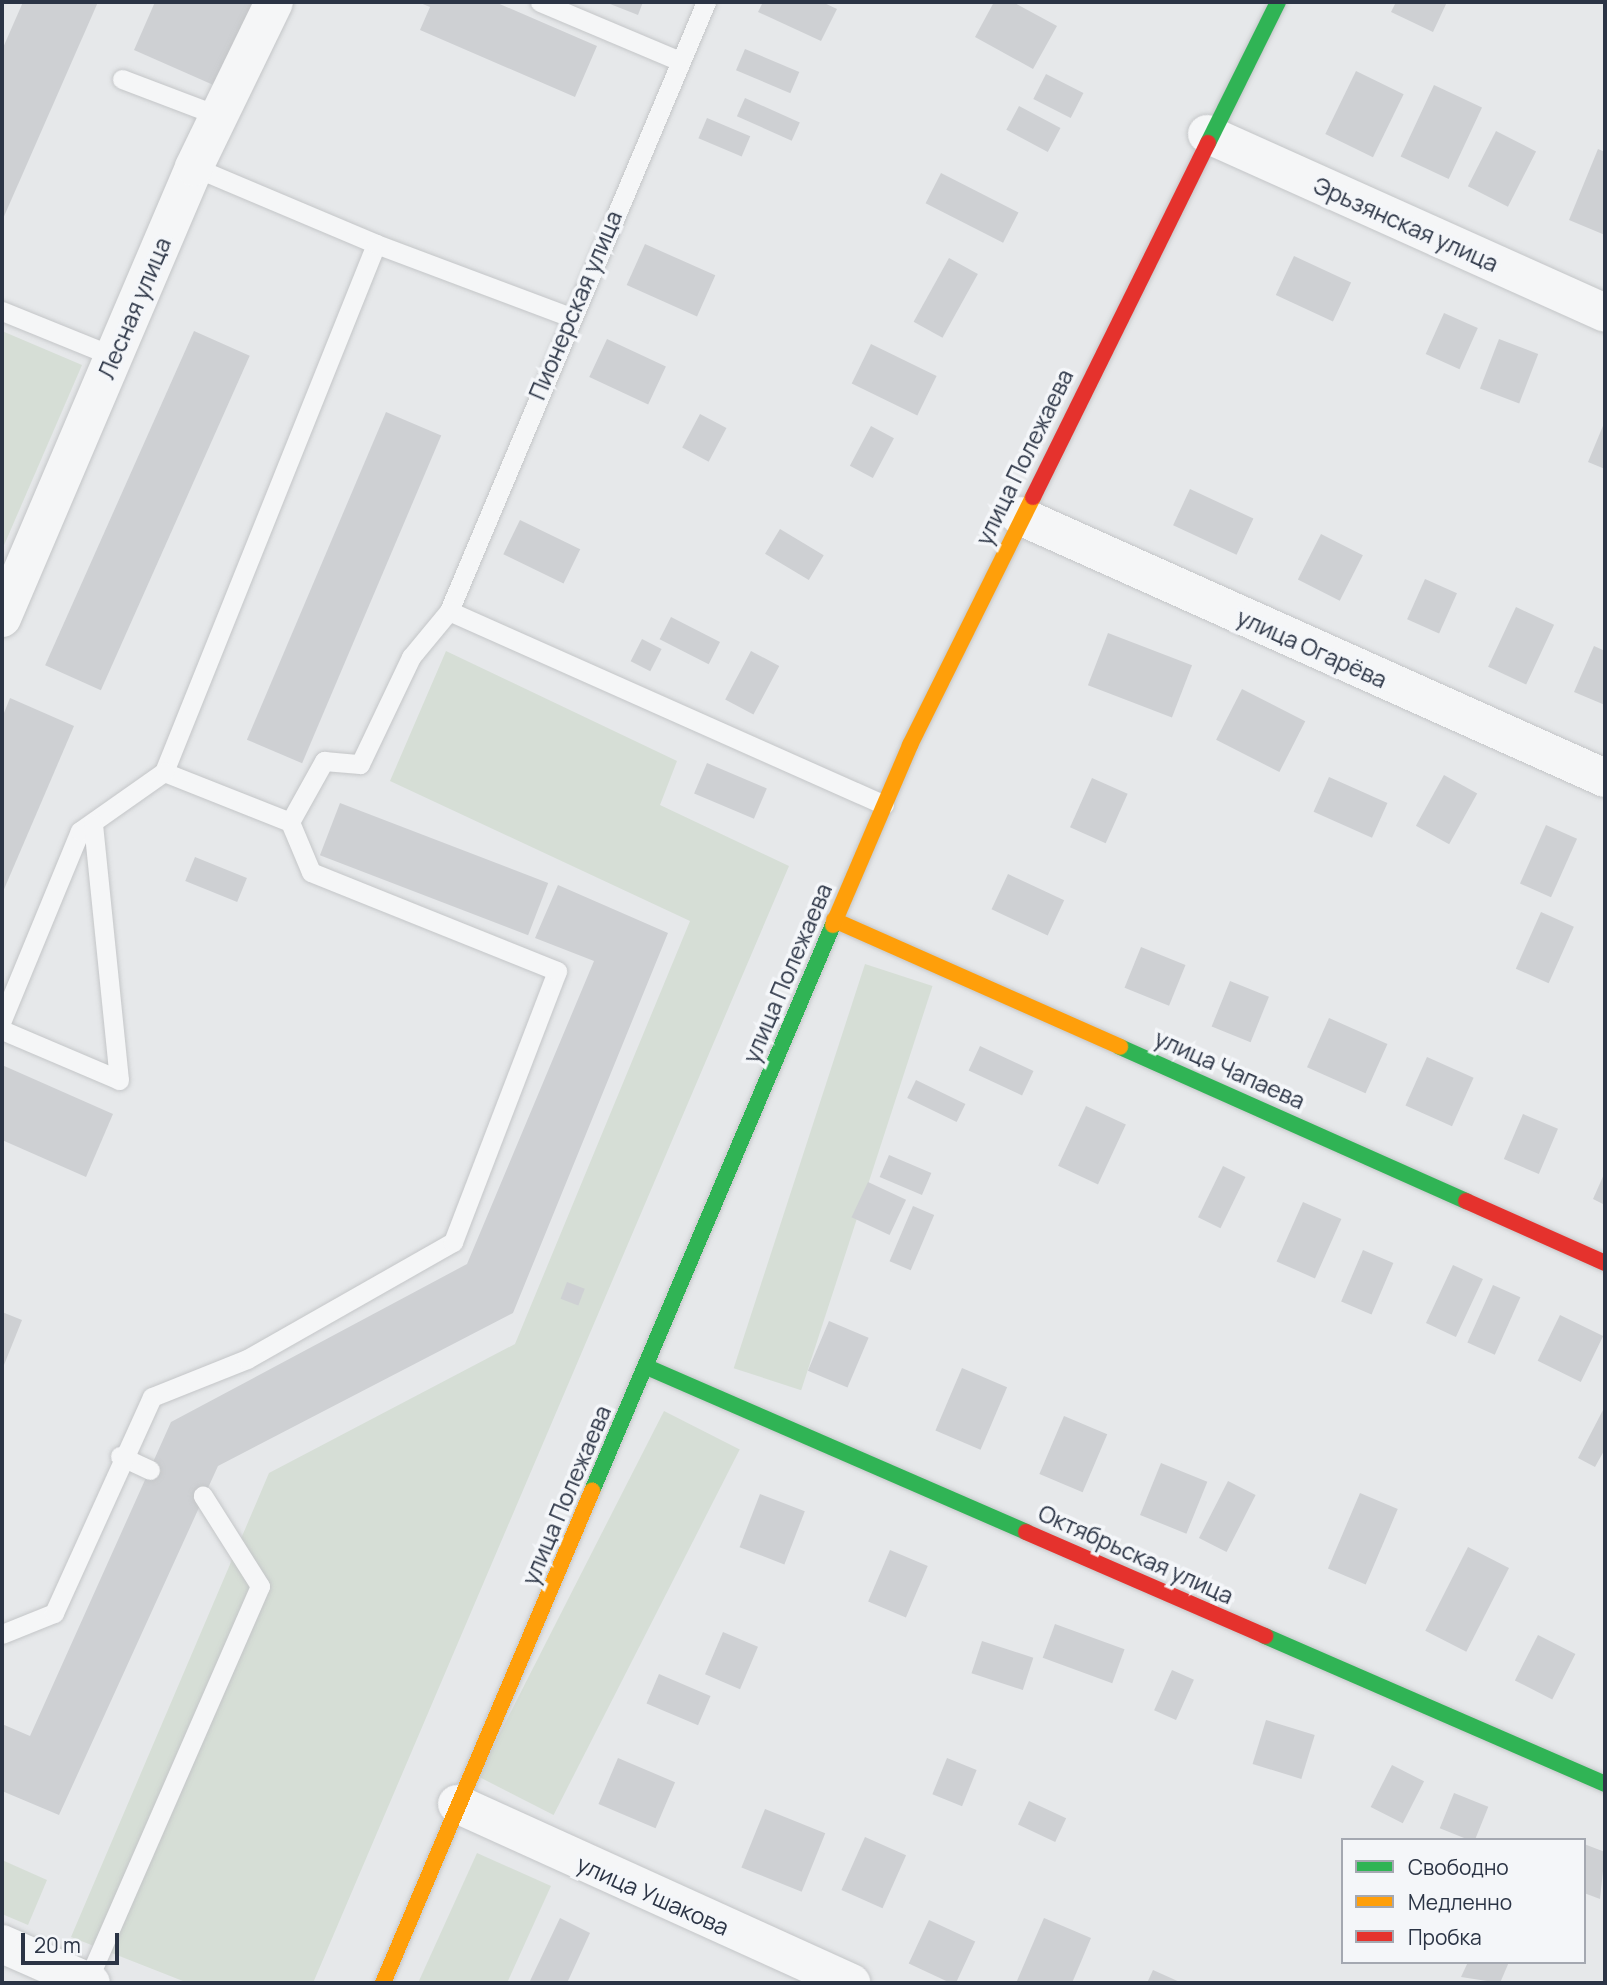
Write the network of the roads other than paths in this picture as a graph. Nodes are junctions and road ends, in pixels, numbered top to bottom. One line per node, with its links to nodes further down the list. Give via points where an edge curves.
1 (274, 2): 7 (street, Лесная улица)
2 (540, 2): 5 (lane)
3 (706, 2): 5 (lane, Пионерская улица)
4 (1278, 2): 8 (main road, улица Полежаева)
5 (680, 61): 13 (lane, Пионерская улица)
6 (122, 79): 7 (lane)
7 (222, 117): 9 (street, Лесная улица)
8 (1207, 134): 12 (street, Эрьзянская улица); 15 (main road, улица Полежаева)
9 (194, 167): 10 (lane); 14 (street, Лесная улица)
10 (376, 244): 13 (lane); 18 (lane)
11 (2, 311): 14 (lane)
12 (1605, 313)
13 (568, 316): 16 (lane, Пионерская улица)
14 (113, 356): 17 (street, Лесная улица)
15 (1020, 516): 19 (street, улица Огарёва); 20 (main road, улица Полежаева)
16 (449, 611): 20 (lane); 22 (lane, Пионерская улица, via 411,657 360,764 324,761)
17 (2, 618)
18 (164, 772): 21 (lane); 22 (lane)
19 (1605, 778)
20 (884, 805): 23 (main road, улица Полежаева)
21 (93, 822): 24 (lane, via 80,831); 25 (lane, via 119,1080)
22 (290, 822): 28 (lane, via 311,872 557,971 453,1241 247,1359 152,1397)
23 (834, 920): 26 (main road, улица Чапаева); 27 (main road, улица Полежаева)
24 (2, 1020)
25 (2, 1030)
26 (1605, 1264)
27 (647, 1367): 32 (main road, Октябрьская улица); 33 (main road, улица Полежаева)
28 (120, 1457): 29 (lane); 31 (lane, via 54,1613)
29 (150, 1470)
30 (203, 1496): 35 (lane, via 260,1586)
31 (2, 1634)
32 (1605, 1784)
33 (457, 1804): 36 (main road, улица Полежаева); 37 (street, улица Ушакова)
34 (2, 1944): 35 (street)
35 (89, 1982)
36 (383, 1983)
37 (851, 1983)

